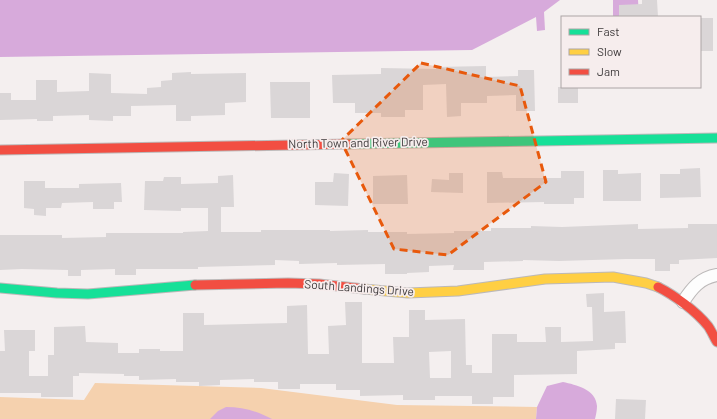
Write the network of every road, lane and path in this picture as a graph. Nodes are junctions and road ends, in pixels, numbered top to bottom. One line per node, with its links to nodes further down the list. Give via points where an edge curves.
1 (717, 138): 2 (street, North Town and River Drive)
2 (0, 150)
3 (717, 275): 5 (street, via 703,279 691,289)
4 (0, 288): 5 (street, South Landings Drive, via 88,294 193,285 288,283 408,293 458,291 545,279 613,277 646,283)
5 (683, 302): 6 (street, South Landings Drive, via 708,326)
6 (717, 342)

